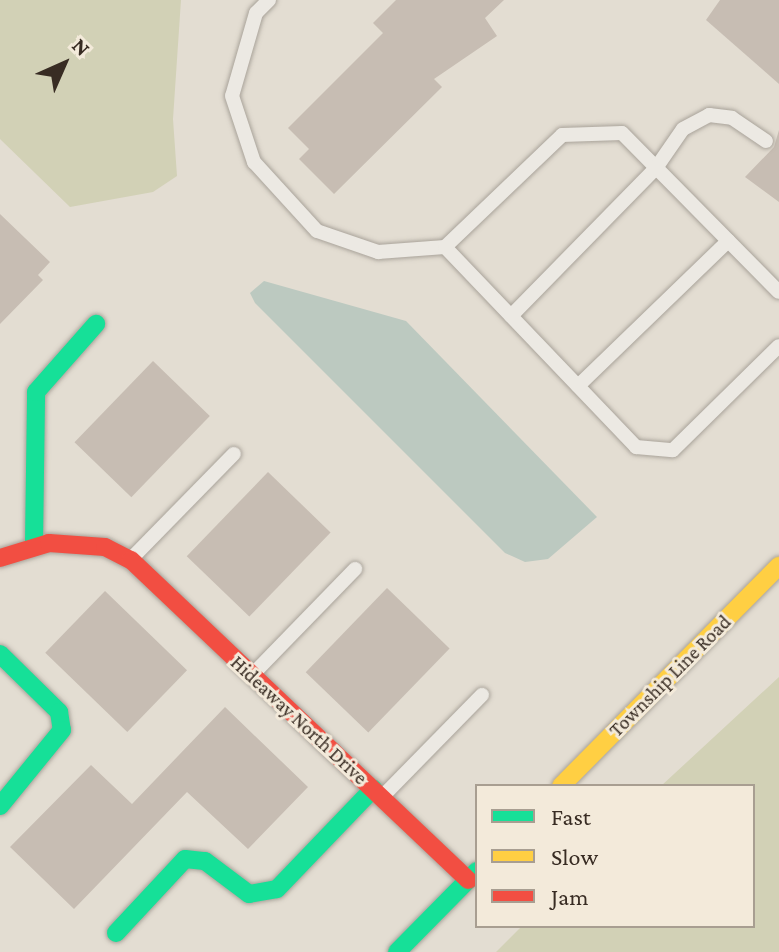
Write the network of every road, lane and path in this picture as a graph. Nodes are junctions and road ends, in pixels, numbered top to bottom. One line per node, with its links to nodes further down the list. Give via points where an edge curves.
1 (269, 0): 5 (lane, via 256,13 232,96 254,162 317,231 378,252)
2 (766, 141): 3 (lane, via 732,118 709,115 683,129)
3 (656, 168): 4 (lane); 5 (lane, via 622,133 562,135); 7 (lane)
4 (728, 241): 6 (lane); 10 (lane)
5 (445, 247): 7 (lane)
6 (779, 292)
7 (511, 316): 10 (lane)
8 (96, 324): 12 (street, via 36,392)
9 (779, 346): 10 (lane, via 673,450 636,447)
10 (578, 386)
11 (234, 454): 14 (lane)
12 (34, 543): 13 (street); 14 (street, via 91,545)
13 (0, 558)
14 (131, 560): 18 (street, Hideaway North Drive)
15 (779, 566): 20 (street, Township Line Road)
16 (355, 569): 18 (lane)
17 (0, 654): 22 (street, via 59,712 62,730)
18 (252, 675): 21 (street, Hideaway North Drive)
19 (482, 695): 21 (lane)
20 (563, 784)
21 (377, 794): 23 (street, Hideaway North Drive); 24 (street, via 277,889 249,894 205,861 185,859)
22 (0, 806)
23 (472, 876): 25 (street)
24 (116, 933)
25 (397, 952)

